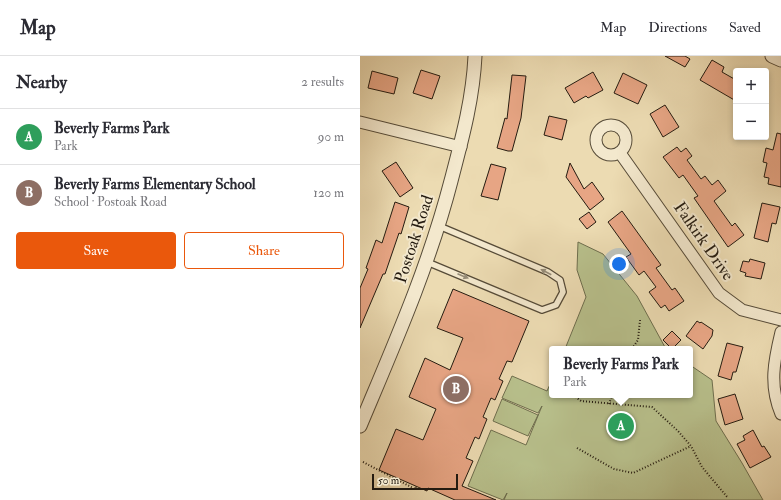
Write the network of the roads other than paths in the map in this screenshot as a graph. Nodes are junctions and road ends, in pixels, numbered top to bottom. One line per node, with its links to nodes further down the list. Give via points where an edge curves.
1 (475, 56): 5 (street, Postoak Road, via 474,83)
2 (772, 56): 3 (street)
3 (781, 60)
4 (360, 122): 5 (street)
5 (461, 147): 7 (street, Postoak Road)
6 (620, 153): 9 (street, Falkirk Drive, via 719,294 742,310)
7 (438, 226): 8 (street, Postoak Road); 8 (lane, one-way to 7, via 542,310 556,306 563,292 560,280 548,272)
8 (427, 262): 12 (street, Postoak Road)
9 (781, 320)
10 (781, 332): 11 (street, via 773,373 775,400)
11 (781, 414)
12 (360, 426)

